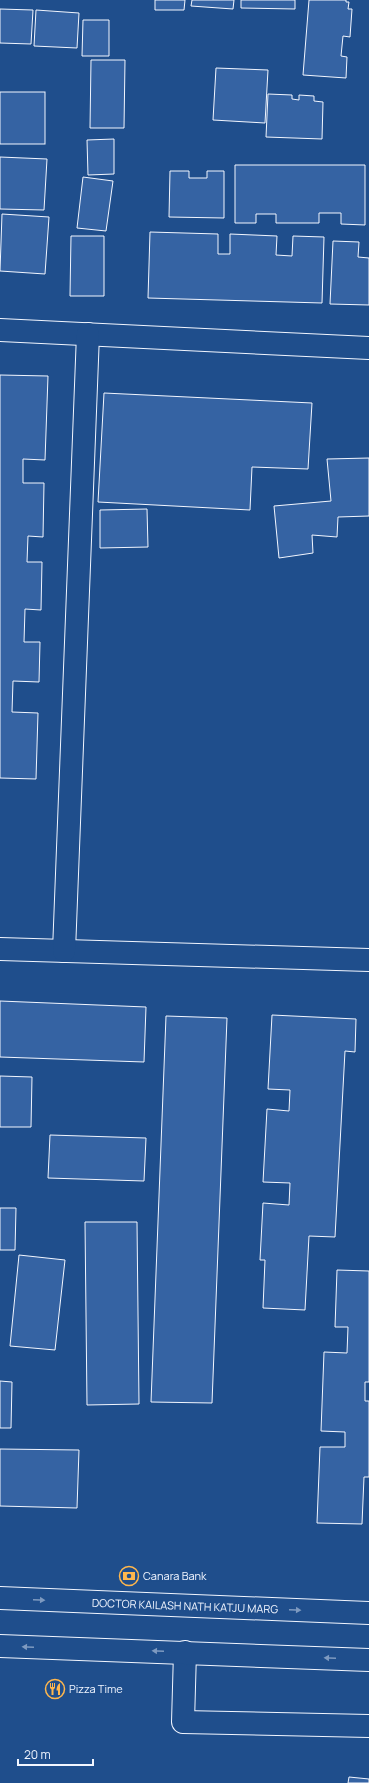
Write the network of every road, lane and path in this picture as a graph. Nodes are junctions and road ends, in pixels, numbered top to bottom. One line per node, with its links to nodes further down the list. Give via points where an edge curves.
1 (0, 330): 2 (street)
2 (88, 334): 3 (street); 5 (street)
3 (369, 348)
4 (0, 949): 5 (street)
5 (64, 951): 6 (street)
6 (369, 960)
7 (0, 1598): 8 (street, DOCTOR KAILASH NATH KATJU MARG, one-way to 8)
8 (369, 1613)
9 (0, 1646): 10 (street, one-way to 9)
10 (185, 1652): 11 (street, one-way to 10); 12 (street, via 183,1722)
11 (369, 1660)
12 (369, 1726)

